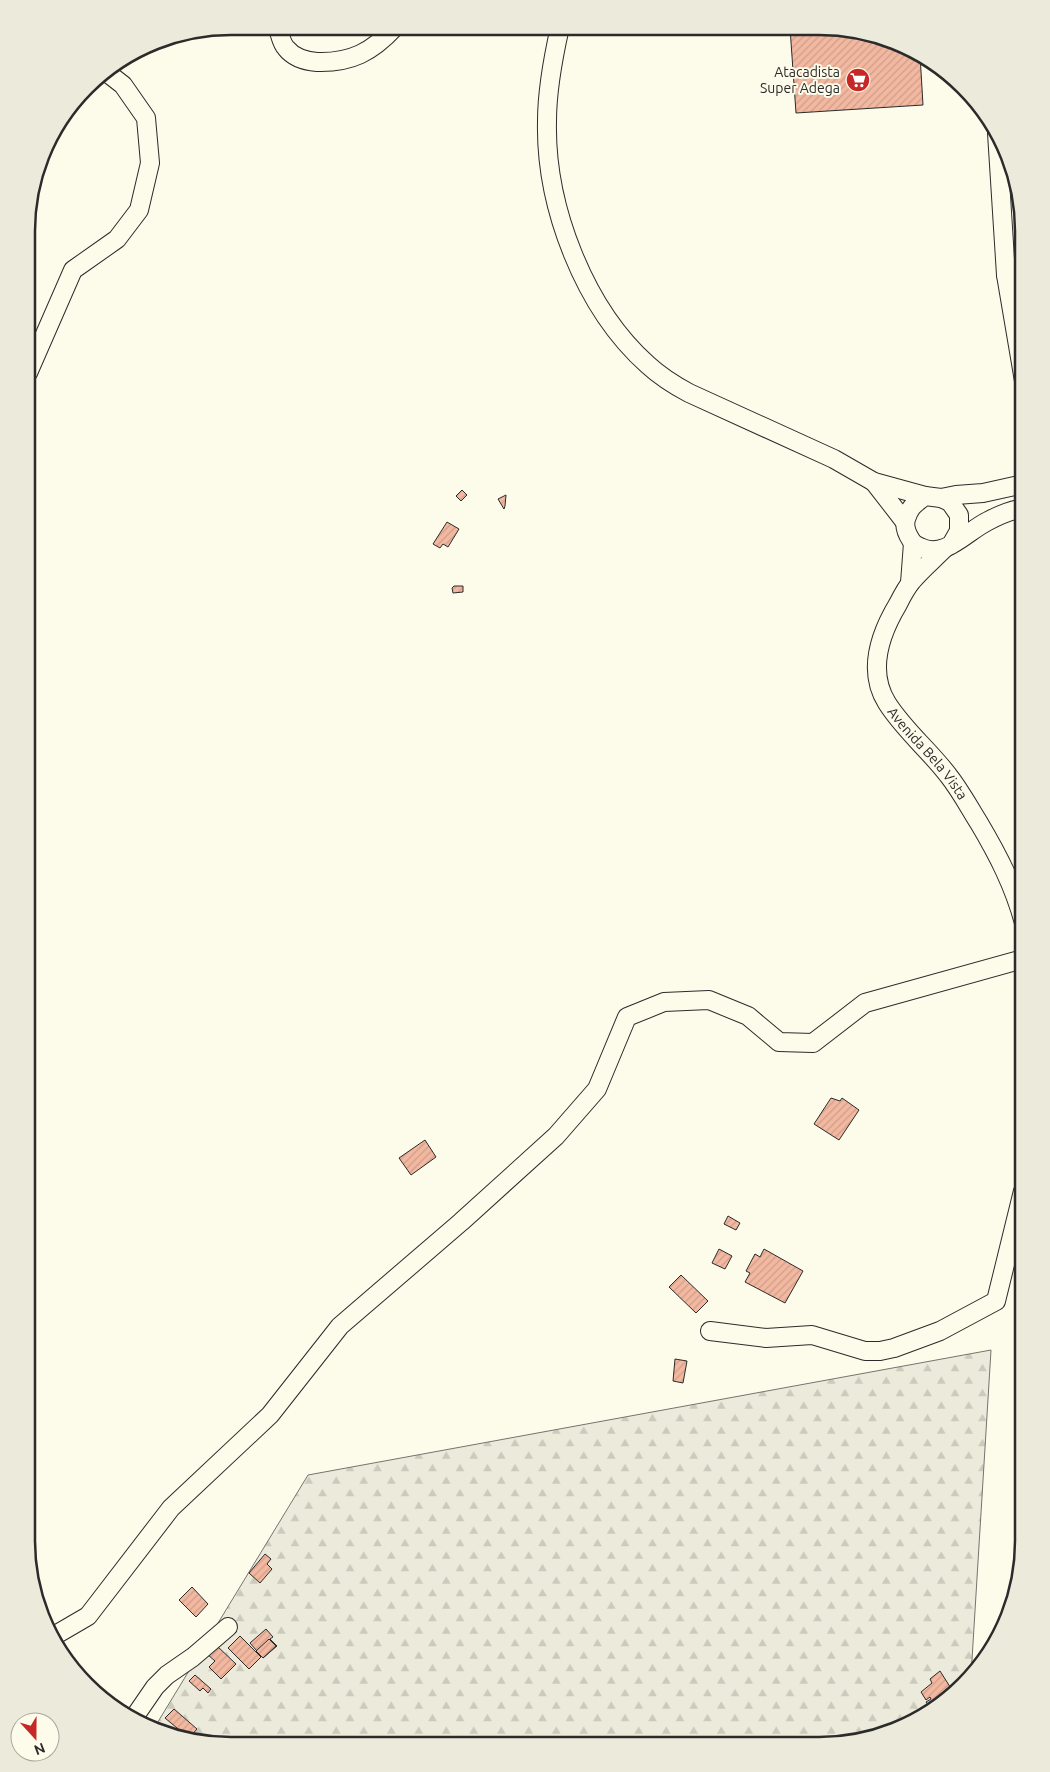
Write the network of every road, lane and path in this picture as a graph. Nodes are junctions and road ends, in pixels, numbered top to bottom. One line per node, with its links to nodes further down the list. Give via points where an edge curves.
1 (281, 35): 2 (street, via 284,47 294,57 311,62 350,59)
2 (388, 35)
3 (558, 35): 10 (street, via 552,63 547,122 550,174 560,217 592,296 632,350 669,381 722,409 834,459)
4 (111, 76): 9 (street, via 123,86 146,118 150,163 139,210 117,239 73,270)
5 (998, 152): 7 (street)
6 (1015, 274): 7 (street)
7 (1006, 275): 8 (street)
8 (1015, 328)
9 (35, 357)
10 (874, 482): 12 (street, Avenida Bela Vista); 14 (street, Avenida Bela Vista)
11 (1015, 486): 12 (street, via 984,493)
12 (933, 497): 14 (street, via 910,508); 16 (street, Avenida Bela Vista, via 950,502 959,515 959,531)
13 (1015, 509): 16 (street, via 987,521)
14 (905, 522): 15 (street, Avenida Bela Vista, via 906,533)
15 (913, 543): 16 (street, via 927,551); 17 (street, Avenida Bela Vista)
16 (947, 547): 17 (street, Avenida Bela Vista)
17 (910, 583): 18 (street, Avenida Bela Vista, via 878,647 878,686 896,716 948,775 967,802 1001,861)
18 (1015, 894)
19 (1015, 961): 23 (street, via 865,1003 813,1043 779,1042 748,1016 709,1000 664,1002 627,1017 598,1089 556,1136 340,1326 270,1415 171,1508 88,1616)
20 (1015, 1223): 21 (street, via 996,1301 940,1331 894,1348 865,1351 812,1335 766,1338)
21 (710, 1331)
22 (228, 1627): 24 (street, via 167,1675)
23 (58, 1634)
24 (137, 1713)

